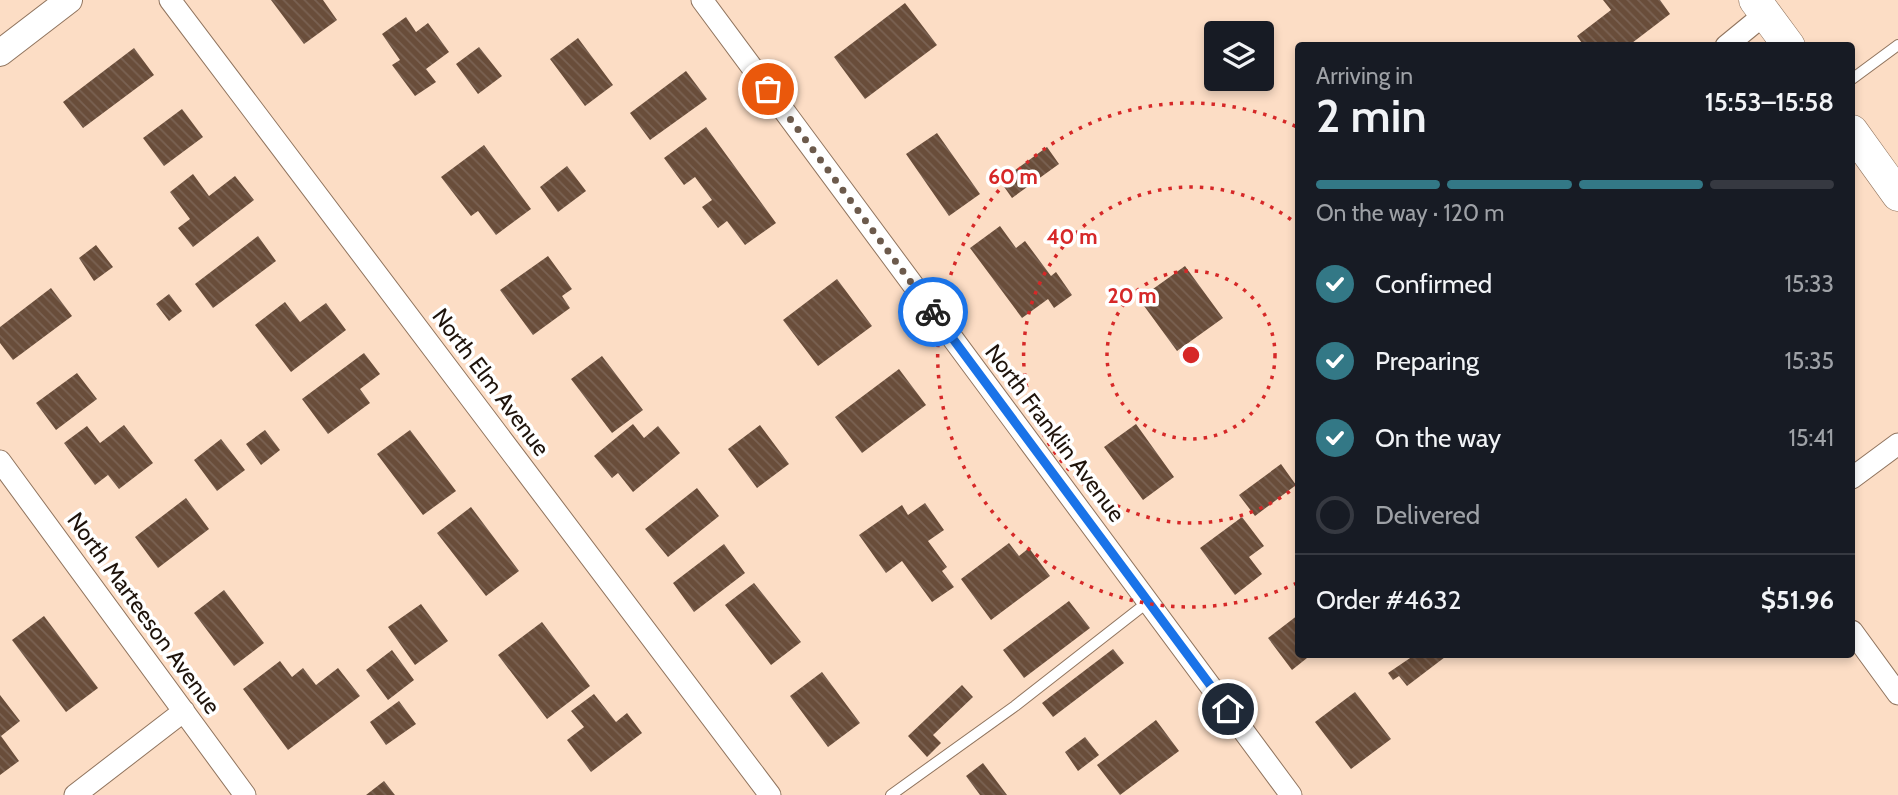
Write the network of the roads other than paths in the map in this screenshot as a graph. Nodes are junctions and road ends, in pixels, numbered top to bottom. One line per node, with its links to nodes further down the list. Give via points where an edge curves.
1 (69, 0): 8 (street)
2 (170, 0): 21 (street, North Elm Avenue)
3 (702, 0): 15 (street, North Franklin Avenue)
4 (1760, 7): 5 (street); 6 (main road)
5 (1729, 42)
6 (1785, 42)
7 (1898, 45): 9 (lane)
8 (0, 53)
9 (1855, 77)
10 (1855, 135): 11 (main road)
11 (1898, 195)
12 (1898, 444): 14 (street)
13 (0, 461): 18 (street, North Marteeson Avenue)
14 (1855, 476)
15 (1148, 602): 22 (lane); 23 (street, North Franklin Avenue)
16 (1855, 635): 17 (street)
17 (1898, 694)
18 (184, 711): 19 (street); 20 (street, North Marteeson Avenue)
19 (75, 795)
20 (246, 795)
21 (770, 795)
22 (891, 795)
23 (1291, 795)

